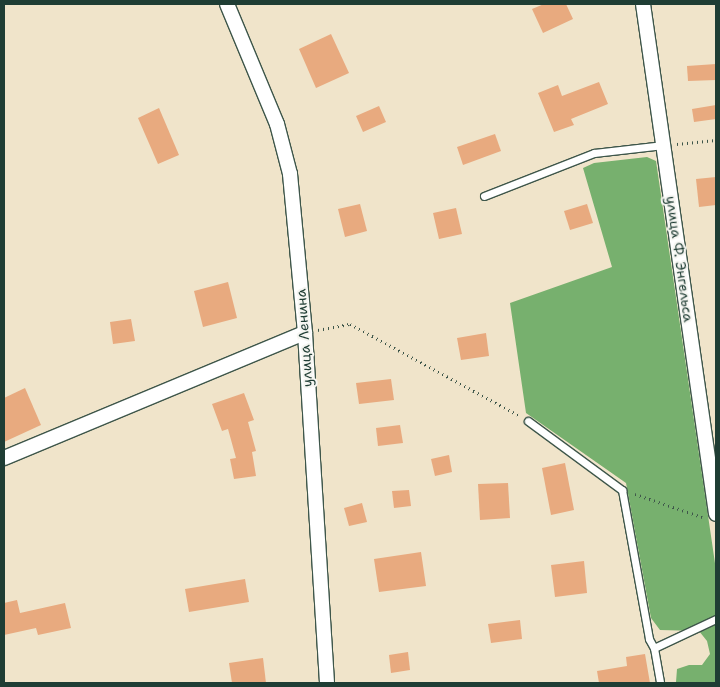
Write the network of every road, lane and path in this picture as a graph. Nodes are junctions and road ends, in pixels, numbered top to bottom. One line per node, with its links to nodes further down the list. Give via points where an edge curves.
1 (227, 4): 6 (street, улица Ленина, via 278,124 290,174)
2 (643, 4): 4 (street, улица Ф. Энгельса)
3 (716, 140): 4 (path)
4 (664, 145): 5 (lane, via 594,153); 10 (street, улица Ф. Энгельса)
5 (484, 196)
6 (305, 332): 7 (path, via 350,324); 8 (street); 13 (street, улица Ленина)
7 (528, 421): 9 (lane)
8 (4, 458)
9 (622, 490): 10 (path); 12 (lane, via 649,638)
10 (712, 516)
11 (716, 618): 12 (lane)
12 (654, 648): 14 (lane)
13 (327, 683)
14 (660, 683)

